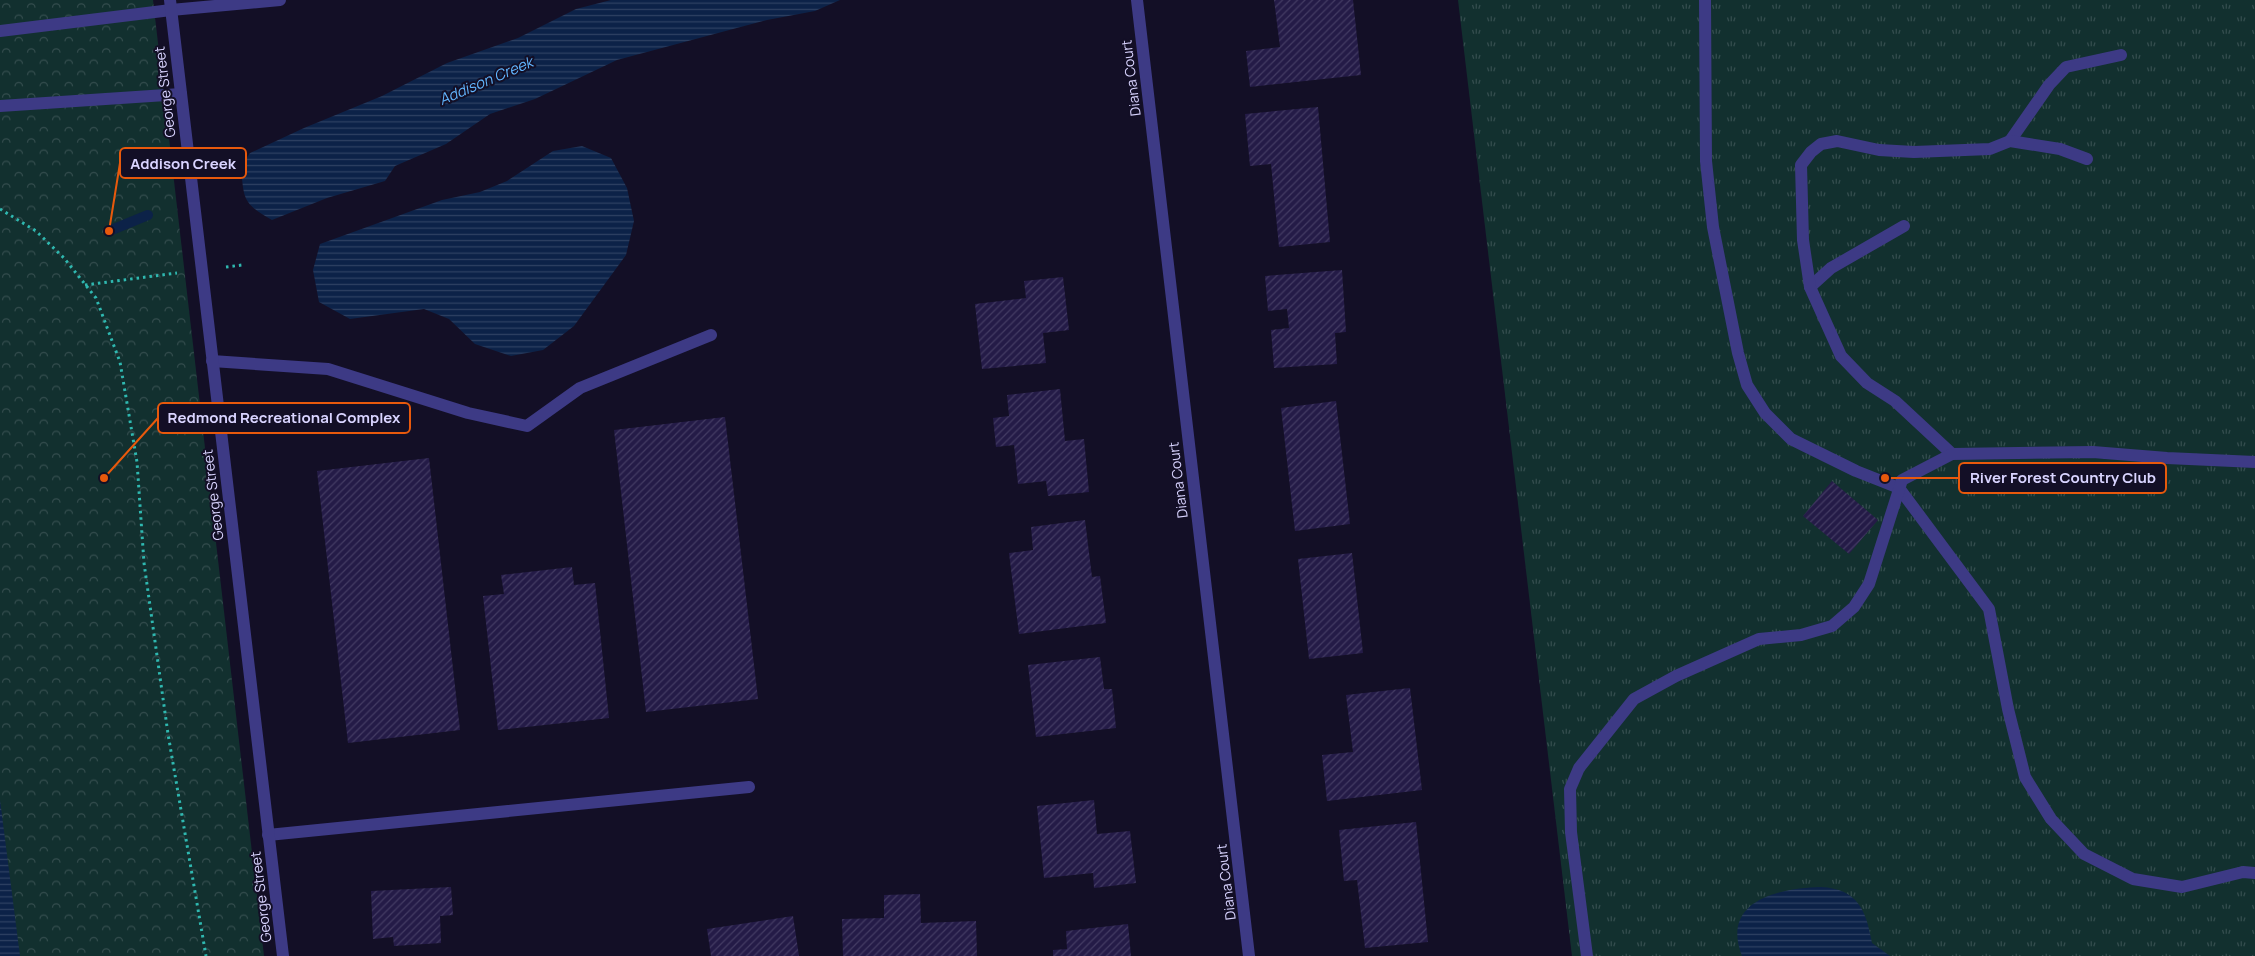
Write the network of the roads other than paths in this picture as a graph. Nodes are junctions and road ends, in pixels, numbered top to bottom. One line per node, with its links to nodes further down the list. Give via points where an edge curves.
1 (280, 0): 4 (street)
2 (1137, 0): 22 (street, Diana Court)
3 (1705, 0): 17 (street, via 1706,161 1713,227 1747,385 1765,413 1791,439 1856,472)
4 (170, 5): 5 (street); 7 (street, George Street)
5 (0, 31)
6 (2121, 55): 9 (street, via 2066,67)
7 (180, 94): 8 (street); 14 (street, George Street)
8 (0, 106)
9 (2010, 141): 10 (street, via 2060,149); 12 (street, via 1990,148 1934,152 1879,150 1837,141 1821,144 1801,165 1803,240)
10 (2086, 159)
11 (1904, 226): 12 (street, via 1831,268)
12 (1810, 287): 15 (street, via 1840,356 1867,384 1895,401)
13 (711, 336): 14 (street, via 580,388 526,426 468,413 328,368)
14 (212, 362): 19 (street, George Street)
15 (1952, 454): 16 (street, via 2075,452); 17 (street, via 1902,480)
16 (2255, 462)
17 (1900, 488): 20 (street, via 1989,609 2024,776 2051,819 2084,854 2133,880 2182,887 2243,872); 23 (street, via 1868,584 1854,607 1832,626 1801,635 1759,639 1684,672 1634,700 1579,768 1570,789 1571,832)
18 (749, 787): 19 (street)
19 (268, 835): 21 (street, George Street)
20 (2255, 873)
21 (283, 956)
22 (1250, 956)
23 (1587, 956)

